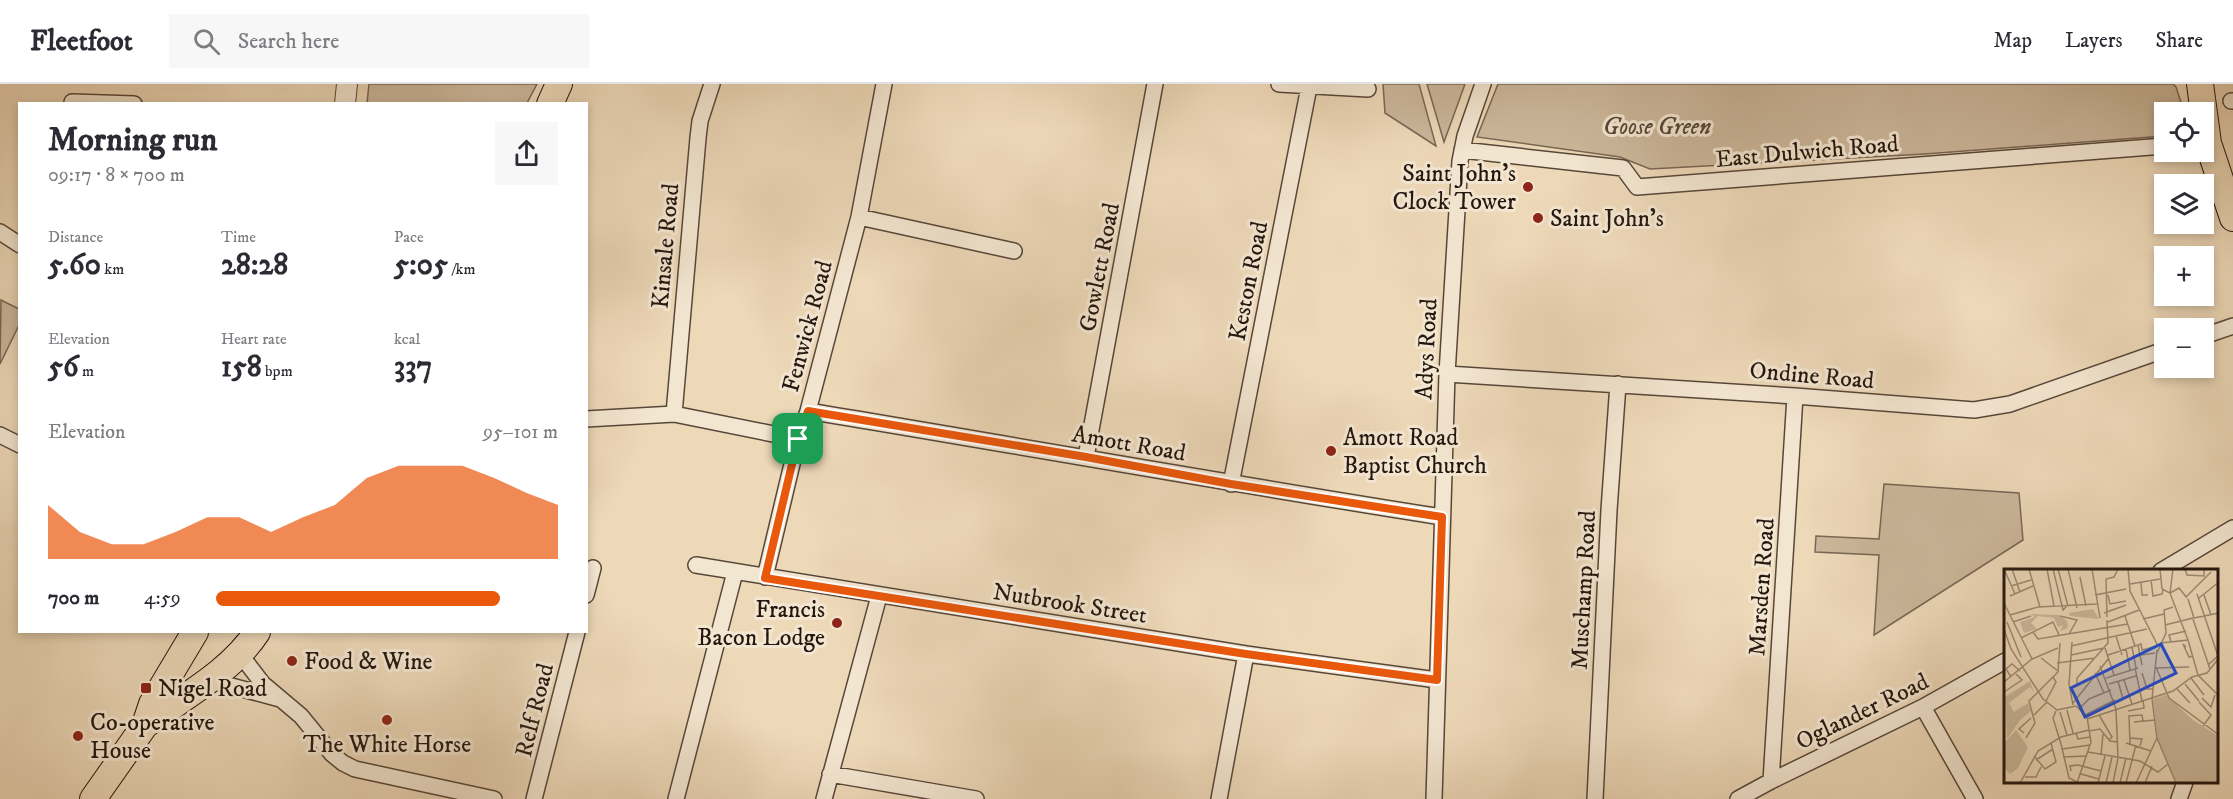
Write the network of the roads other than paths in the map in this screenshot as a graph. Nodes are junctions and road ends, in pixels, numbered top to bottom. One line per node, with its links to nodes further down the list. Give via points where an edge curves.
1 (347, 84): 11 (street)
2 (559, 84): 12 (main road)
3 (712, 84): 29 (street, Kinsale Road, via 698,138)
4 (884, 84): 17 (street, Fenwick Road)
5 (1155, 84): 34 (street, Gowlett Road)
6 (1279, 84): 9 (street)
7 (1483, 84): 15 (street, Adys Road)
8 (2200, 84): 13 (main road)
9 (1309, 87): 10 (street); 35 (street, Keston Road)
10 (1368, 89)
11 (345, 102)
12 (551, 102)
13 (2202, 102)
14 (2154, 147): 15 (street, East Dulwich Road, via 1637,187 1623,168)
15 (1462, 150): 25 (street, Adys Road)
16 (2213, 162): 18 (main road)
17 (858, 217): 21 (street); 28 (street, Fenwick Road)
18 (2233, 218)
19 (0, 232): 20 (street)
20 (18, 244)
21 (1014, 251)
22 (2233, 326): 23 (street)
23 (2214, 333)
24 (2154, 354): 27 (street, Ondine Road, via 2010,404 1985,409)
25 (1447, 374): 26 (street, Ondine Road); 36 (street, Adys Road)
26 (1618, 384): 27 (street, Ondine Road); 67 (street, Muschamp Road)
27 (1795, 396): 57 (street, Marsden Road)
28 (808, 411): 32 (street, Fenwick Road); 34 (street, Amott Road)
29 (674, 414): 30 (street); 32 (street)
30 (588, 420)
31 (0, 435): 33 (street)
32 (798, 439): 42 (street, Fenwick Road)
33 (18, 444)
34 (1086, 457): 35 (street, Amott Road)
35 (1231, 484): 36 (street, Amott Road)
36 (1442, 517): 52 (street, Adys Road)
37 (2233, 528): 40 (street)
38 (696, 565): 41 (street, Nutbrook Street)
39 (593, 568): 43 (street)
40 (2164, 569)
41 (735, 572): 42 (street, Nutbrook Street); 62 (street)
42 (765, 578): 44 (street, Nutbrook Street)
43 (588, 587)
44 (879, 596): 49 (street, Nutbrook Street); 56 (street)
45 (256, 633): 48 (main road)
46 (577, 633): 61 (street, Relf Road)
47 (190, 640): 51 (main road, via 191,666); 55 (main road, via 152,704)
48 (240, 654): 51 (main road); 53 (street)
49 (1246, 654): 52 (street, Nutbrook Street); 65 (street)
50 (2004, 662): 54 (street, Oglander Road)
51 (208, 680): 53 (street); 55 (main road)
52 (1437, 680): 66 (street, Adys Road)
53 (280, 699): 60 (street, via 302,716 342,763)
54 (1923, 707): 57 (street, Oglander Road); 69 (street)
55 (145, 725): 59 (main road)
56 (830, 774): 63 (street); 64 (street)
57 (1771, 781): 68 (street, Oglander Road)
58 (2185, 784): 70 (street)
59 (93, 799)
60 (494, 799)
61 (534, 799)
62 (676, 799)
63 (824, 799)
64 (976, 799)
65 (1219, 799)
66 (1434, 799)
67 (1595, 799)
68 (1738, 799)
69 (1975, 799)
70 (2179, 799)

